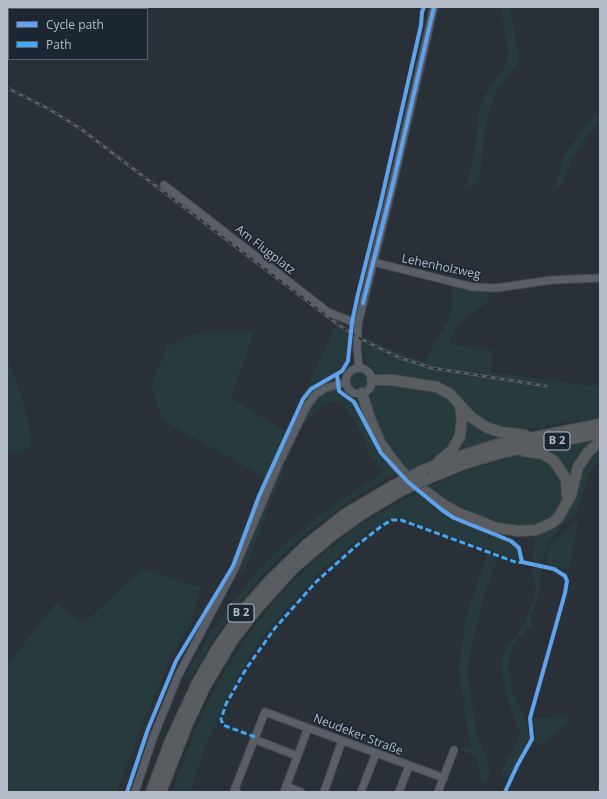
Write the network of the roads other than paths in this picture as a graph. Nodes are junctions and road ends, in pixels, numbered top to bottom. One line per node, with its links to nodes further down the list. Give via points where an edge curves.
1 (434, 7): 3 (street)
2 (164, 184): 5 (street, Am Flugplatz, via 328,312)
3 (373, 262): 4 (street, Lehenholzweg, via 473,287 496,288 552,280); 5 (street)
4 (600, 278)
5 (358, 324): 6 (street)
6 (359, 368): 7 (street, via 368,371); 8 (street, via 350,372)
7 (372, 380): 9 (street, via 369,390); 10 (highway, via 432,385 450,394)
8 (346, 382): 9 (street, via 350,390 356,394); 29 (street, via 316,394 307,406 280,461 234,570 178,676)
9 (362, 393): 18 (highway, via 381,444 397,466 433,499 458,513 497,528 530,530 552,523)
10 (460, 405): 13 (highway, via 478,422 493,430); 16 (highway, via 462,428 458,442)
11 (600, 424): 13 (highway, B 2)
12 (600, 433): 15 (highway, B 2)
13 (535, 436): 16 (highway, B 2, via 483,448)
14 (600, 442): 18 (highway, via 588,452 578,467)
15 (514, 450): 16 (highway, B 2); 18 (highway, via 536,452 554,461 566,479)
16 (429, 471): 17 (highway, B 2, bridge)
17 (397, 488): 30 (highway, B 2, via 346,514 306,545 245,608 217,648 197,683 170,741); 31 (highway, B 2, via 321,545 288,574 257,609 233,640 206,686 188,723)
18 (567, 503)
19 (308, 728): 20 (street, Neudeker Straße, via 265,712); 21 (street, Neudeker Straße); 24 (street)
20 (254, 740): 24 (street); 28 (street)
21 (342, 741): 23 (street, Neudeker Straße); 33 (street)
22 (454, 750): 26 (street)
23 (376, 753): 25 (street, Neudeker Straße); 34 (street)
24 (297, 756): 27 (street)
25 (410, 766): 26 (street, Neudeker Straße); 35 (street)
26 (444, 778): 36 (street)
27 (285, 789): 32 (street)
28 (236, 791)
29 (135, 792)
30 (151, 792)
31 (161, 792)
32 (301, 792)
33 (324, 792)
34 (361, 792)
35 (399, 792)
36 (438, 792)

